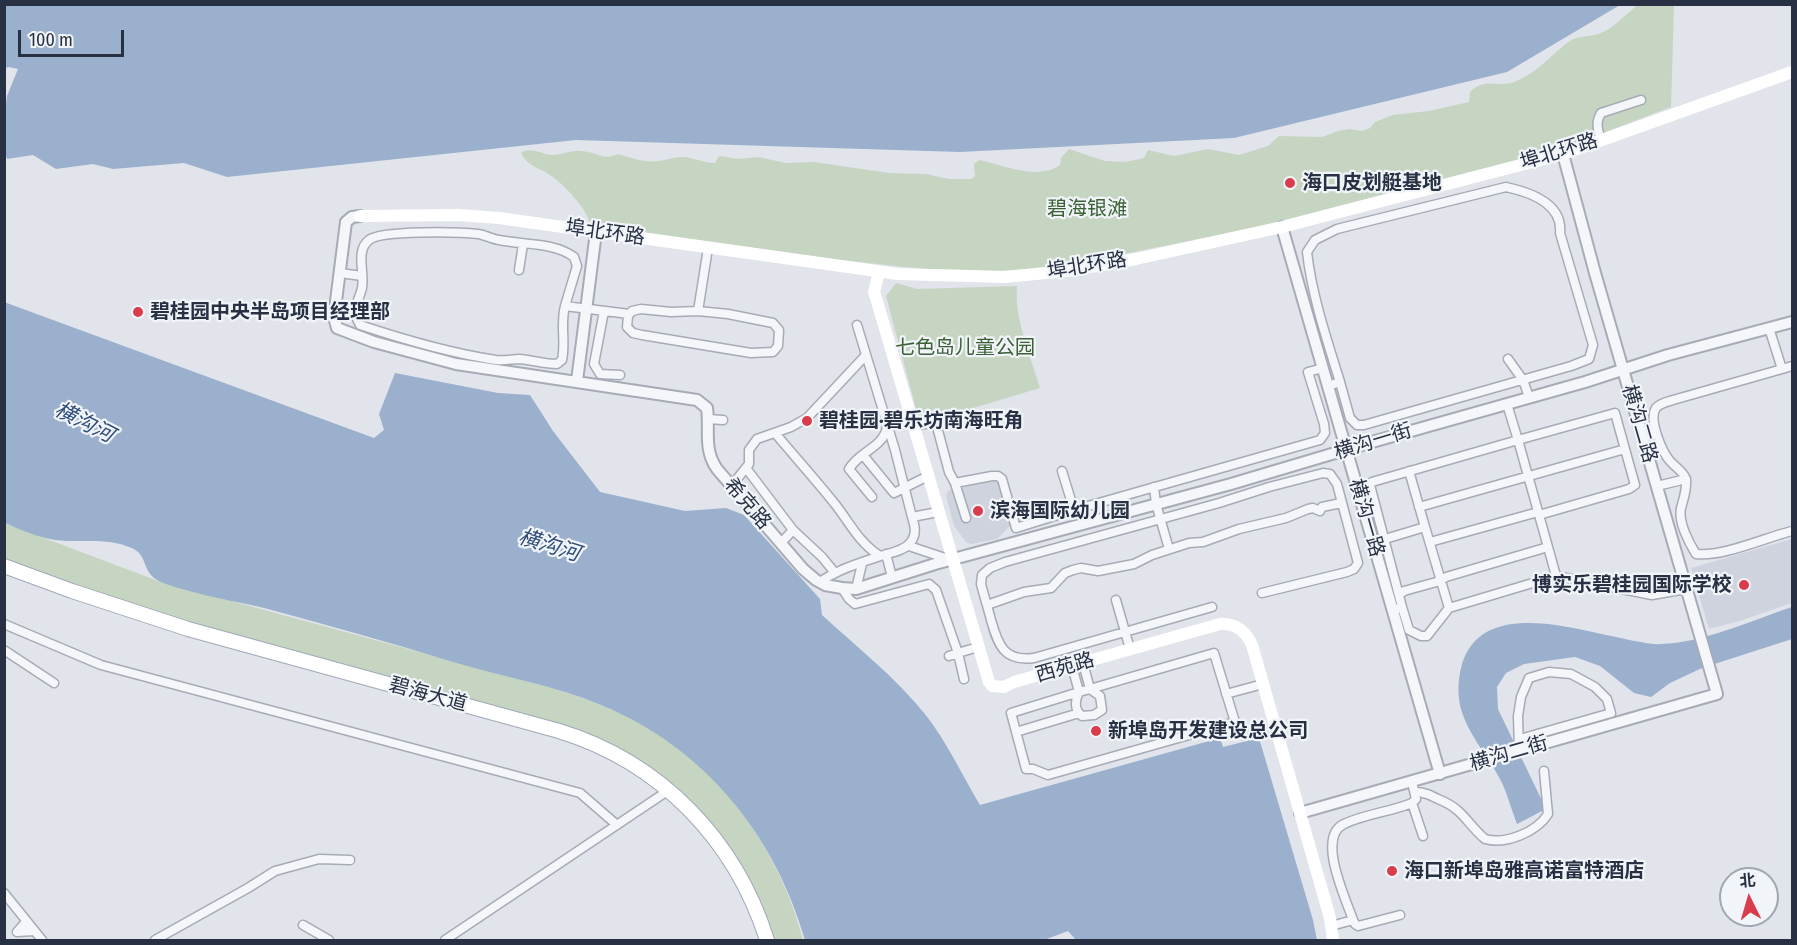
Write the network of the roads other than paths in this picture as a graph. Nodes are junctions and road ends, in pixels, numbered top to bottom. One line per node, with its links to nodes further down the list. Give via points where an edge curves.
1 (1792, 72): 3 (main road, 埠北环路)
2 (1641, 100): 3 (street, via 1601,113 1597,119)
3 (1600, 140): 4 (main road, 埠北环路)
4 (1563, 154): 5 (main road, 埠北环路); 28 (street, 横沟二路)
5 (1415, 193): 6 (street); 8 (main road, 埠北环路)
6 (1418, 208): 30 (street, via 1506,187 1526,192 1552,207 1561,225 1593,349 1583,363); 32 (street, via 1336,229 1315,240 1307,252 1316,300)
7 (360, 216): 9 (main road, 埠北环路, via 478,216); 14 (street, via 346,222)
8 (1282, 227): 13 (main road, 埠北环路, via 1066,271 1005,277); 26 (street, 横沟一路)
9 (596, 232): 11 (main road, 埠北环路); 17 (street)
10 (523, 244): 12 (street); 15 (street, via 475,234 373,237 362,250); 16 (street, via 560,249 574,257 577,266)
11 (708, 248): 13 (main road, 埠北环路); 18 (street)
12 (519, 270)
13 (879, 272): 38 (main road, 西苑路, via 874,292)
14 (340, 273): 15 (street); 31 (street, via 334,321 342,331 456,364)
15 (362, 276): 16 (street, via 354,314 360,325 441,350 499,360 557,364 562,360)
16 (565, 306): 17 (street)
17 (596, 308): 19 (street); 29 (street, via 594,364 600,374); 31 (street)
18 (698, 311): 19 (street, via 641,309); 19 (street, via 773,323 779,330 778,346 773,352 751,353 642,335 627,327)
19 (629, 314)
20 (1792, 322): 22 (street, 横沟一街)
21 (856, 325): 23 (street)
22 (1769, 328): 27 (street); 28 (street, 横沟一街)
23 (866, 355): 39 (street); 40 (street, via 807,418)
24 (1508, 359): 30 (street)
25 (1792, 366): 27 (street)
26 (1323, 368): 33 (street, 横沟一路); 54 (street, via 1308,372 1324,424 1325,433 1320,440)
27 (1782, 369): 50 (street, via 1659,405 1654,420 1659,442)
28 (1623, 370): 34 (street, 横沟一街); 53 (street, 横沟二路)
29 (620, 375)
30 (1523, 380): 32 (street, via 1357,425 1350,418); 34 (street)
31 (576, 381): 36 (street, via 697,400 707,408)
32 (1340, 382): 33 (street)
33 (1328, 386): 43 (street, 横沟一路)
34 (1529, 397): 35 (street, 横沟一街)
35 (1507, 404): 41 (street); 43 (street, 横沟一街)
36 (708, 419): 37 (street); 52 (street, 希克路, via 710,457)
37 (723, 420)
38 (911, 421): 39 (street); 48 (main road, 西苑路); 51 (street, via 936,423)
39 (887, 426): 44 (street, via 884,438); 55 (street)
40 (775, 433): 45 (street, via 757,440 749,450); 75 (street, via 858,538 867,548)
41 (1518, 440): 42 (street, via 1615,413); 47 (street); 49 (street)
42 (1625, 449): 49 (street); 62 (street, via 1635,485)
43 (1347, 450): 58 (street, 横沟一街); 93 (street, 横沟一路)
44 (863, 455): 55 (street, via 894,493); 56 (street, via 849,469)
45 (746, 468): 52 (street); 67 (street)
46 (1062, 471): 60 (street)
47 (1409, 471): 59 (street); 69 (street, via 1370,485)
48 (928, 476): 55 (street); 61 (main road, 西苑路)
49 (1528, 476): 59 (street); 62 (street)
50 (1686, 479): 53 (street); 68 (street, via 1682,517 1696,554 1724,551)
51 (955, 483): 60 (street, via 998,476 1016,528); 64 (street)
52 (730, 484): 71 (street, 希克路)
53 (1657, 486): 86 (street, 横沟二路)
54 (1154, 487): 58 (street); 60 (street)
55 (905, 489): 63 (street)
56 (872, 497)
57 (1341, 503): 65 (street, via 1334,477 1323,473); 74 (street); 87 (street, via 1358,557 1354,568)
58 (1156, 504): 65 (street); 76 (street, 横沟一街)
59 (1419, 507): 66 (street)
60 (1074, 510)
61 (938, 512): 63 (street); 76 (main road, 西苑路)
62 (1538, 514): 70 (street); 73 (street)
63 (912, 517): 72 (street, via 915,537)
64 (966, 519)
65 (1160, 519): 74 (street); 90 (street, via 990,568 982,575 981,584)
66 (1425, 527): 69 (street); 70 (street)
67 (793, 530): 71 (street); 79 (street)
68 (1792, 531)
69 (1385, 539): 88 (street)
70 (1430, 542): 82 (street)
71 (782, 543): 83 (street, 希克路, via 803,569)
72 (909, 546): 75 (street); 76 (street)
73 (1548, 547): 80 (street); 82 (street)
74 (1169, 549): 90 (street, via 1134,564 1098,572 1072,570 1051,588 1024,592)
75 (883, 555): 77 (street); 81 (street)
76 (952, 561): 81 (street, 希克路); 96 (main road, 西苑路)
77 (862, 564): 79 (street); 85 (street)
78 (4, 568): 116 (main road, 碧海大道, via 195,635 571,739 626,764); 131 (main road, 碧海大道, via 188,629 559,730 600,746 654,778 702,822 743,881)
79 (835, 573): 83 (street)
80 (1556, 576): 86 (street, via 1652,595); 92 (street)
81 (892, 577): 85 (street, 希克路)
82 (1440, 581): 88 (street); 92 (street)
83 (820, 582): 84 (street, 希克路)
84 (842, 588): 85 (street, 希克路); 99 (street, via 855,603 929,584 936,590)
85 (856, 589)
86 (1686, 589): 107 (street, 横沟二路)
87 (1262, 593)
88 (1400, 594): 93 (street)
89 (1116, 600): 95 (street)
90 (987, 605): 95 (street, via 998,643 1019,658 1034,658)
91 (1212, 606): 95 (street)
92 (1449, 608): 93 (street, via 1427,636 1409,630)
93 (1397, 609): 114 (street, 横沟一路)
94 (4, 624): 119 (street, via 101,665 580,793)
95 (1125, 632): 97 (street)
96 (978, 647): 99 (street); 100 (main road, 西苑路, via 986,677 997,688)
97 (1130, 649): 100 (main road, 西苑路); 103 (main road, 西苑路, via 1227,623 1248,637)
98 (4, 650): 102 (street)
99 (953, 654): 101 (street)
100 (1078, 664): 104 (street); 105 (street)
101 (964, 679)
102 (54, 683)
103 (1263, 684): 106 (street); 118 (main road, 西苑路)
104 (1090, 689): 105 (street); 106 (street, via 1214,653); 108 (street, via 1100,696 1102,710 1094,715)
105 (1079, 692): 108 (street); 110 (street, via 1011,713)
106 (1226, 694): 110 (street, via 1235,722 1048,775 1026,769)
107 (1717, 694): 109 (street, 横沟二街)
108 (1079, 713): 110 (street)
109 (1588, 726): 111 (street); 111 (street, via 1611,713 1607,699 1595,687 1570,674 1549,672 1528,678 1518,716); 112 (street, 横沟二街)
110 (1016, 732)
111 (1520, 739): 112 (street)
112 (1519, 751): 114 (street, 横沟二街)
113 (1544, 771): 115 (street, via 1548,814 1545,820 1504,840 1485,839 1449,802)
114 (1440, 774): 115 (street, 横沟二街)
115 (1414, 787): 117 (street, via 1416,799); 118 (street, 横沟二街)
116 (666, 792): 119 (street); 131 (main road, 碧海大道, via 719,849 745,893)
117 (1412, 803): 120 (street); 124 (street, via 1341,825 1334,834 1334,864)
118 (1300, 813): 126 (main road, 西苑路)
119 (617, 825): 130 (street)
120 (1423, 836)
121 (350, 860): 128 (street, via 319,859 275,871)
122 (4, 893): 127 (street)
123 (1400, 915): 124 (street, via 1359,926)
124 (1353, 920): 126 (street)
125 (303, 925): 129 (street)
126 (1331, 926): 132 (main road, 西苑路)
127 (42, 940)
128 (155, 940)
129 (329, 940)
130 (445, 940)
131 (765, 940)
132 (1333, 940)

